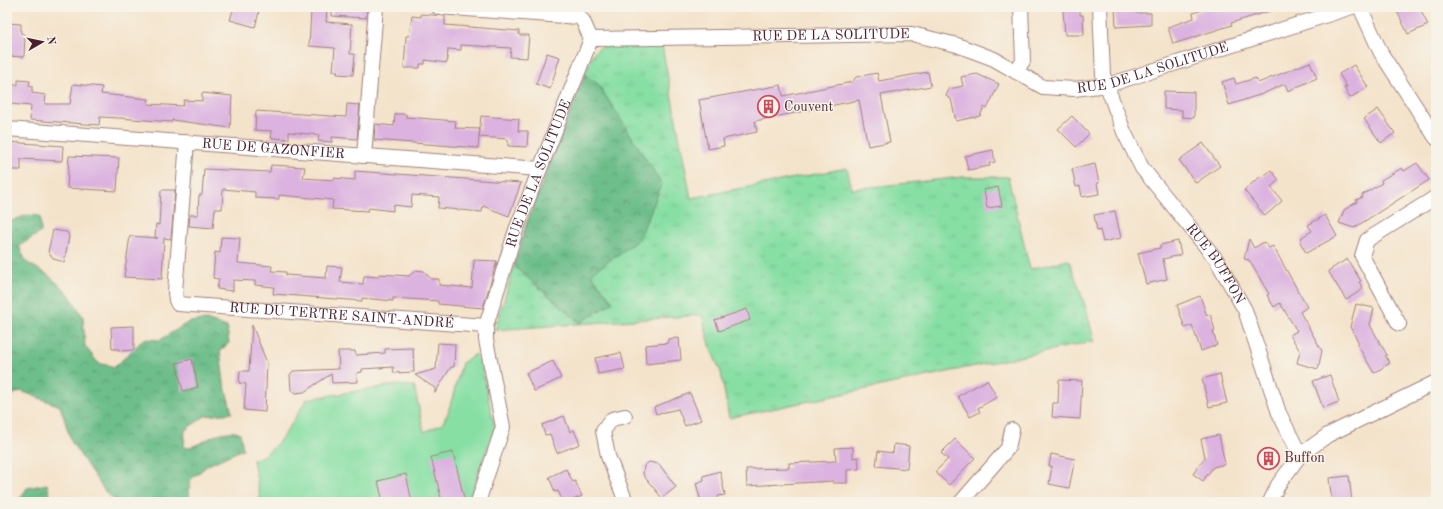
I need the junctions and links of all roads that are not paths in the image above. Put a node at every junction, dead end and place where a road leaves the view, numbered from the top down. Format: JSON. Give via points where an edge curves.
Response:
{"nodes":[{"id":1,"x":376,"y":7,"type":"edge"},
{"id":2,"x":438,"y":7,"type":"edge"},
{"id":3,"x":1021,"y":7,"type":"edge"},
{"id":4,"x":1100,"y":7,"type":"edge"},
{"id":5,"x":1352,"y":7,"type":"edge"},
{"id":6,"x":1360,"y":7,"type":"edge"},
{"id":7,"x":591,"y":39,"type":"junction"},
{"id":8,"x":1016,"y":72,"type":"junction"},
{"id":9,"x":1108,"y":85,"type":"junction"},
{"id":10,"x":7,"y":129,"type":"edge"},
{"id":11,"x":1436,"y":138,"type":"edge"},
{"id":12,"x":187,"y":142,"type":"junction"},
{"id":13,"x":364,"y":156,"type":"junction"},
{"id":14,"x":540,"y":169,"type":"junction"},
{"id":15,"x":1436,"y":197,"type":"edge"},
{"id":16,"x":1399,"y":324,"type":"dead end"},
{"id":17,"x":486,"y":326,"type":"junction"},
{"id":18,"x":1436,"y":382,"type":"edge"},
{"id":19,"x":625,"y":416,"type":"dead end"},
{"id":20,"x":1012,"y":430,"type":"dead end"},
{"id":21,"x":1300,"y":455,"type":"junction"},
{"id":22,"x":478,"y":502,"type":"edge"},
{"id":23,"x":626,"y":502,"type":"edge"},
{"id":24,"x":961,"y":502,"type":"edge"},
{"id":25,"x":1270,"y":502,"type":"edge"}],
"edges":[{"from":1,"to":13,"type":"street"},
{"from":2,"to":7,"type":"street","via":[[579,17]]},
{"from":3,"to":8,"type":"street","via":[[1023,61]]},
{"from":4,"to":9,"type":"street","name":"RUE BUFFON","via":[[1103,75]]},
{"from":5,"to":9,"type":"street","name":"RUE DE LA SOLITUDE"},
{"from":6,"to":11,"type":"street","via":[[1381,53]]},
{"from":7,"to":8,"type":"street","name":"RUE DE LA SOLITUDE","via":[[912,34],[957,45],[994,59]]},
{"from":7,"to":14,"type":"street","name":"RUE DE LA SOLITUDE"},
{"from":8,"to":9,"type":"street","name":"RUE DE LA SOLITUDE","via":[[1043,87],[1074,89]]},
{"from":9,"to":21,"type":"street","name":"RUE BUFFON","via":[[1124,132],[1142,168],[1216,259],[1245,310],[1279,413]]},
{"from":10,"to":12,"type":"street","name":"RUE DE GAZONFIER"},
{"from":12,"to":13,"type":"street","name":"RUE DE GAZONFIER"},
{"from":12,"to":17,"type":"street","name":"RUE DU TERTRE SAINT-ANDRÉ","via":[[175,292],[178,304]]},
{"from":13,"to":14,"type":"street","name":"RUE DE GAZONFIER"},
{"from":14,"to":17,"type":"street","name":"RUE DE LA SOLITUDE","via":[[516,230]]},
{"from":15,"to":16,"type":"street","via":[[1366,240],[1362,256]]},
{"from":17,"to":22,"type":"street","via":[[486,340],[503,427]]},
{"from":18,"to":21,"type":"street","via":[[1328,435]]},
{"from":19,"to":23,"type":"street","via":[[612,419],[603,431],[608,456]]},
{"from":20,"to":24,"type":"street","via":[[1008,448]]},
{"from":21,"to":25,"type":"street","via":[[1278,485]]}]}
